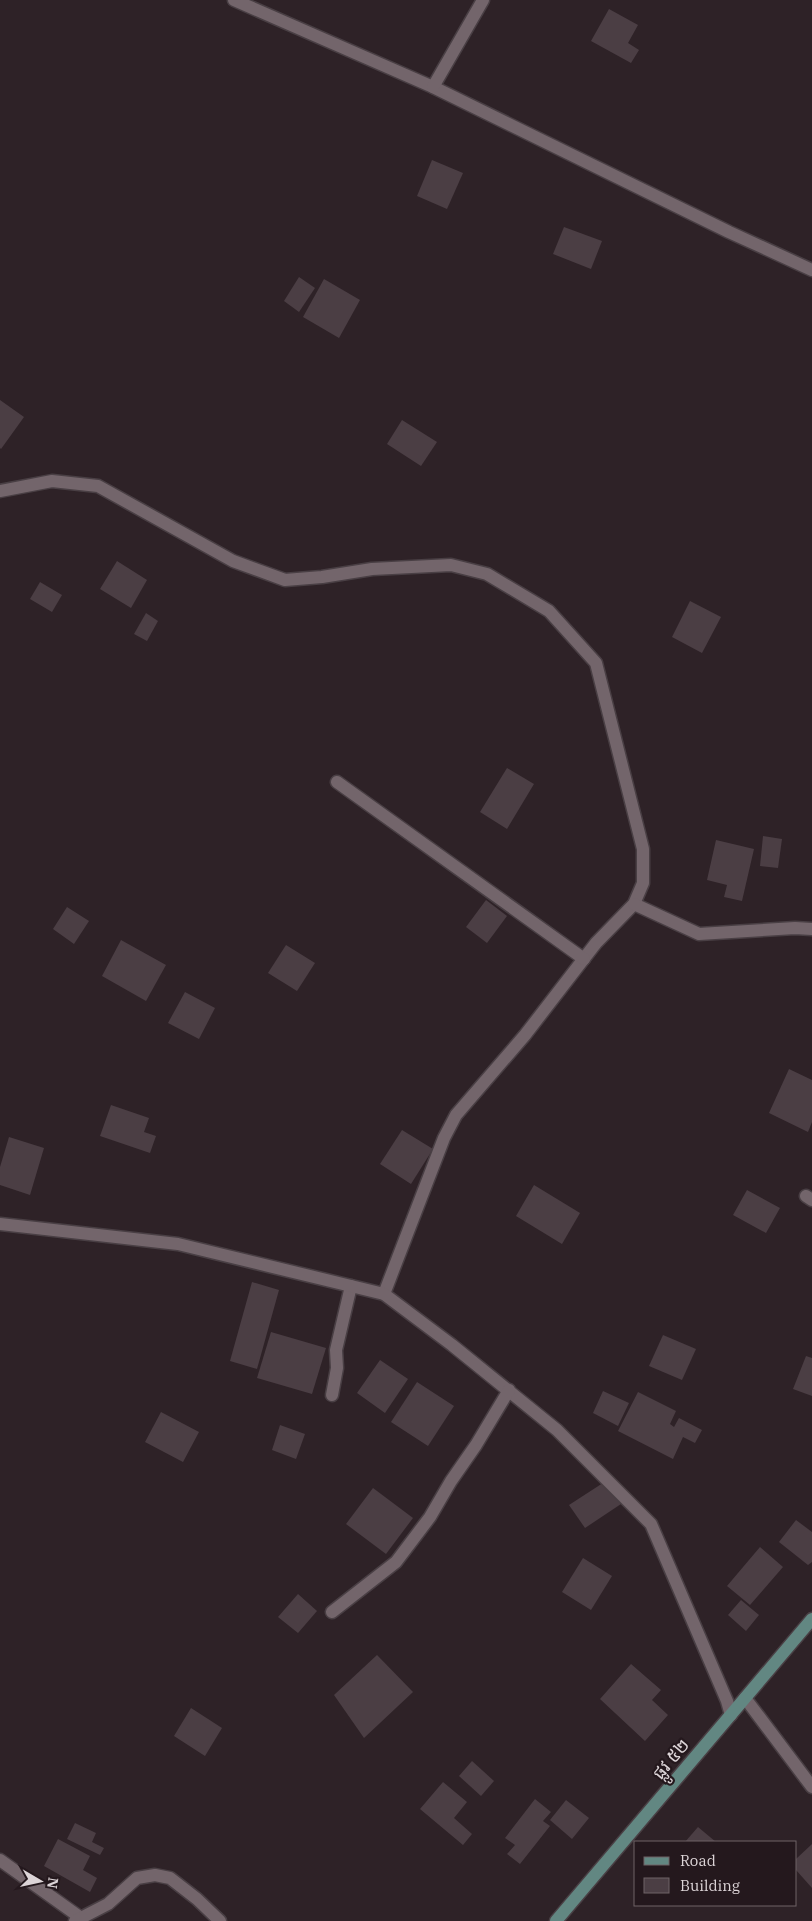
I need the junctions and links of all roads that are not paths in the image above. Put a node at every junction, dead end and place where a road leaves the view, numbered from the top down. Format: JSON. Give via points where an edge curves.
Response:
{"nodes":[{"id":1,"x":234,"y":0,"type":"edge"},
{"id":2,"x":483,"y":0,"type":"edge"},
{"id":3,"x":433,"y":87,"type":"junction"},
{"id":4,"x":812,"y":270,"type":"edge"},
{"id":5,"x":0,"y":490,"type":"edge"},
{"id":6,"x":337,"y":782,"type":"dead end"},
{"id":7,"x":634,"y":904,"type":"junction"},
{"id":8,"x":812,"y":929,"type":"edge"},
{"id":9,"x":584,"y":959,"type":"junction"},
{"id":10,"x":0,"y":1224,"type":"edge"},
{"id":11,"x":351,"y":1286,"type":"junction"},
{"id":12,"x":384,"y":1294,"type":"junction"},
{"id":13,"x":509,"y":1390,"type":"junction"},
{"id":14,"x":332,"y":1395,"type":"dead end"},
{"id":15,"x":332,"y":1612,"type":"dead end"},
{"id":16,"x":812,"y":1619,"type":"edge"},
{"id":17,"x":745,"y":1698,"type":"junction"},
{"id":18,"x":731,"y":1715,"type":"junction"},
{"id":19,"x":812,"y":1787,"type":"edge"},
{"id":20,"x":0,"y":1860,"type":"edge"},
{"id":21,"x":78,"y":1920,"type":"edge"},
{"id":22,"x":220,"y":1921,"type":"edge"},
{"id":23,"x":556,"y":1921,"type":"edge"}],
"edges":[{"from":1,"to":3,"type":"street"},
{"from":2,"to":3,"type":"street"},
{"from":3,"to":4,"type":"street"},
{"from":5,"to":7,"type":"street","via":[[52,480],[98,486],[233,561],[285,580],[372,569],[452,565],[487,574],[549,611],[596,663],[643,849],[643,883]]},
{"from":6,"to":9,"type":"street"},
{"from":7,"to":8,"type":"street","via":[[699,934]]},
{"from":7,"to":9,"type":"street"},
{"from":9,"to":12,"type":"street","via":[[525,1035],[456,1115],[444,1138]]},
{"from":10,"to":11,"type":"street","via":[[178,1244]]},
{"from":11,"to":12,"type":"street"},
{"from":11,"to":14,"type":"street","via":[[336,1350],[337,1368]]},
{"from":12,"to":13,"type":"street"},
{"from":13,"to":15,"type":"street","via":[[430,1517],[396,1562]]},
{"from":13,"to":18,"type":"street","via":[[557,1430],[651,1524]]},
{"from":16,"to":17,"type":"street","name":"ផ្លូវ ៥២"},
{"from":17,"to":18,"type":"street","name":"ផ្លូវ ៥២"},
{"from":17,"to":19,"type":"street"},
{"from":18,"to":23,"type":"street","name":"ផ្លូវ ៥២"},
{"from":20,"to":21,"type":"street"},
{"from":21,"to":22,"type":"street","via":[[108,1904],[137,1878],[155,1875],[170,1878]]}]}
